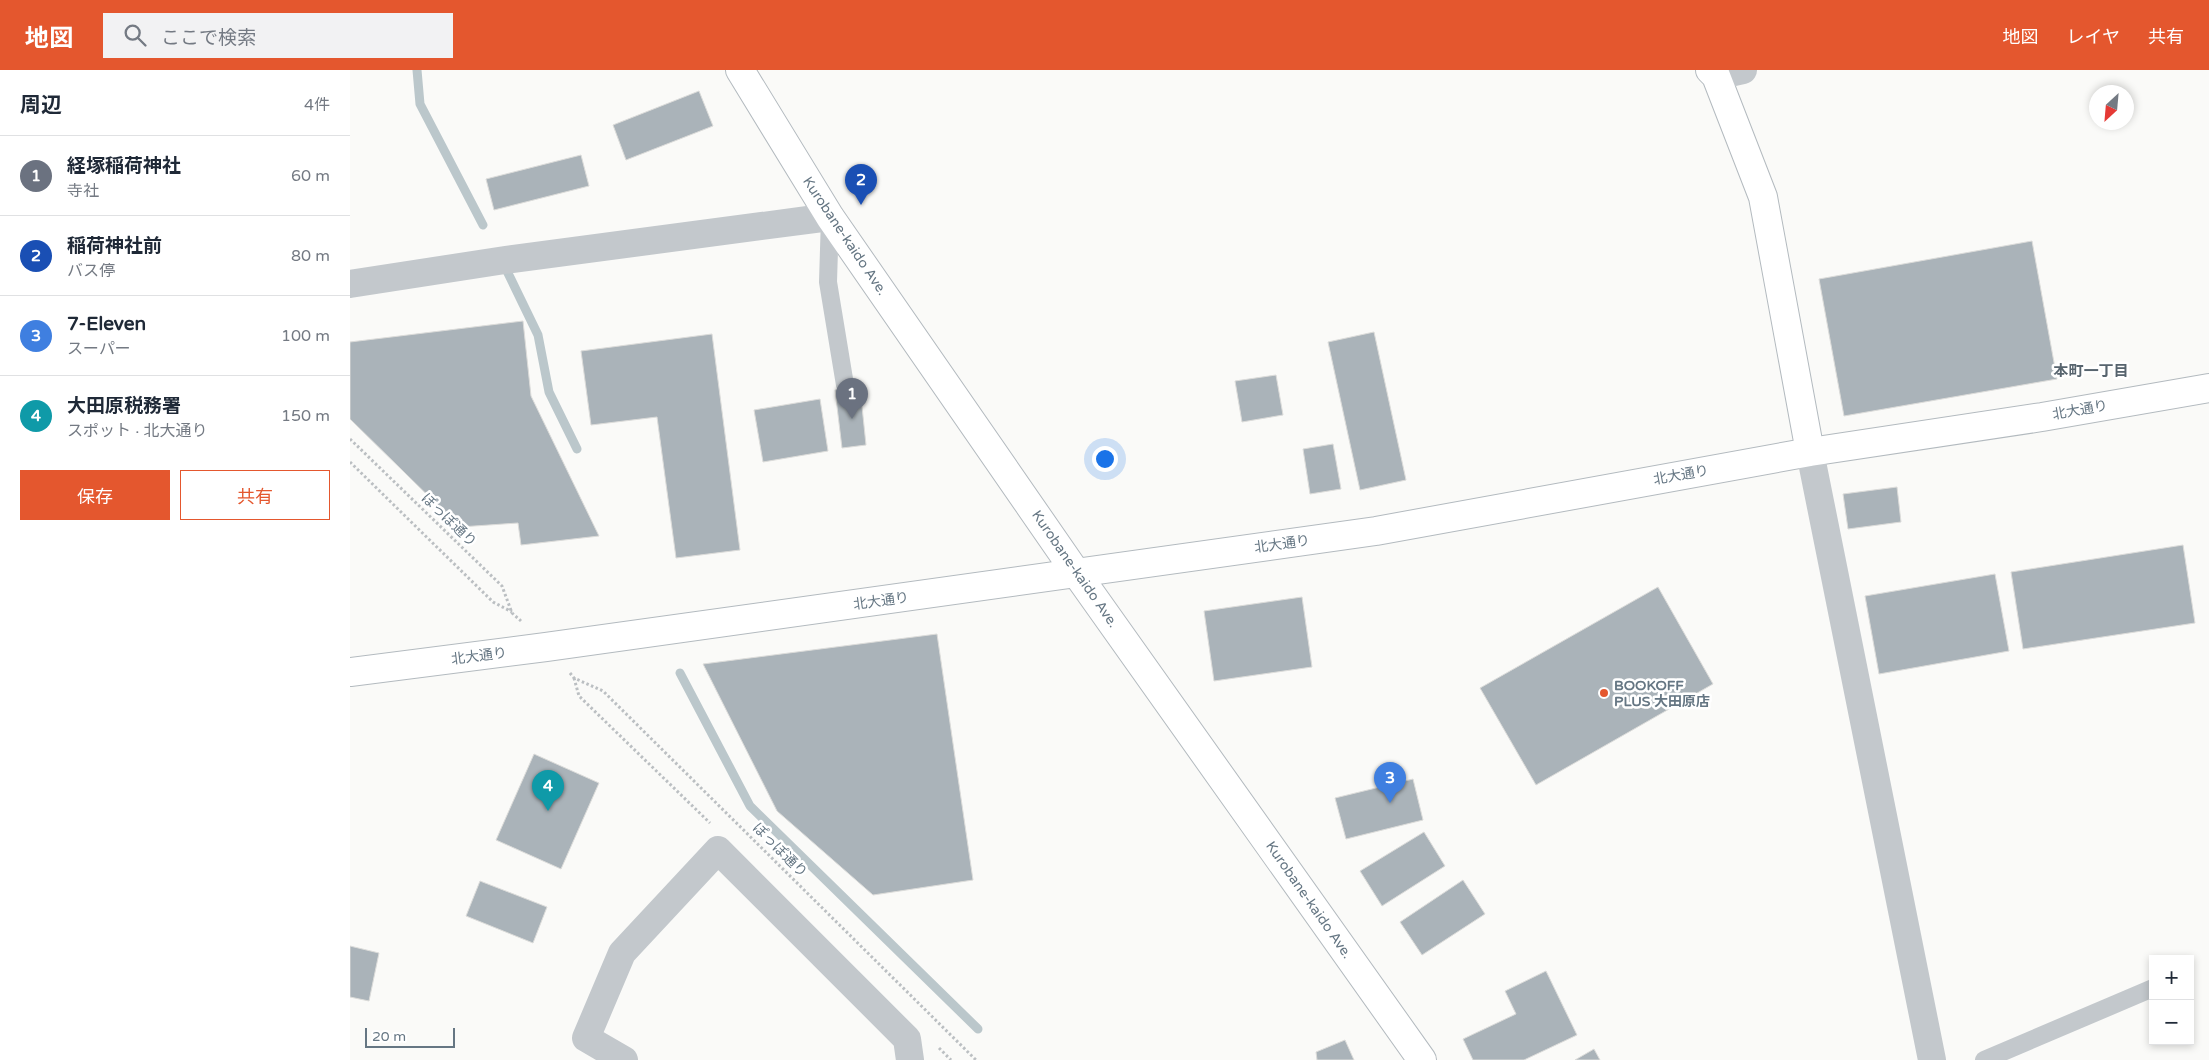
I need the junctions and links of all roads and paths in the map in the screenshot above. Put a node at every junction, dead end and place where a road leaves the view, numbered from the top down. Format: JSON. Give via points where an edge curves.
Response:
{"nodes":[{"id":1,"x":740,"y":70,"type":"edge"},
{"id":2,"x":1743,"y":70,"type":"edge"},
{"id":3,"x":1713,"y":73,"type":"edge"},
{"id":4,"x":830,"y":217,"type":"junction"},
{"id":5,"x":350,"y":284,"type":"edge"},
{"id":6,"x":845,"y":385,"type":"dead end"},
{"id":7,"x":2209,"y":388,"type":"edge"},
{"id":8,"x":350,"y":439,"type":"edge"},
{"id":9,"x":1810,"y":452,"type":"junction"},
{"id":10,"x":350,"y":462,"type":"edge"},
{"id":11,"x":1077,"y":574,"type":"junction"},
{"id":12,"x":512,"y":612,"type":"junction"},
{"id":13,"x":523,"y":623,"type":"dead end"},
{"id":14,"x":568,"y":671,"type":"dead end"},
{"id":15,"x":350,"y":672,"type":"edge"},
{"id":16,"x":2149,"y":990,"type":"edge"},
{"id":17,"x":624,"y":1060,"type":"edge"},
{"id":18,"x":910,"y":1060,"type":"edge"},
{"id":19,"x":976,"y":1060,"type":"edge"},
{"id":20,"x":1422,"y":1060,"type":"edge"},
{"id":21,"x":1932,"y":1060,"type":"edge"},
{"id":22,"x":1984,"y":1060,"type":"edge"}],
"edges":[{"from":1,"to":4,"type":"street","name":"Kurobane-kaido Ave."},
{"from":2,"to":3,"type":"street"},
{"from":3,"to":9,"type":"street","via":[[1763,197]]},
{"from":4,"to":5,"type":"street"},
{"from":4,"to":6,"type":"lane","via":[[828,282]]},
{"from":4,"to":11,"type":"street","name":"Kurobane-kaido Ave."},
{"from":7,"to":9,"type":"street","name":"北大通り"},
{"from":8,"to":12,"type":"path","name":"ぽっぽ通り","via":[[502,586]]},
{"from":9,"to":11,"type":"street","name":"北大通り","via":[[1376,531]]},
{"from":9,"to":21,"type":"street"},
{"from":10,"to":12,"type":"path","via":[[493,602]]},
{"from":11,"to":15,"type":"street","name":"北大通り"},
{"from":11,"to":20,"type":"street","name":"Kurobane-kaido Ave."},
{"from":12,"to":13,"type":"path","name":"ぽっぽ通り"},
{"from":14,"to":19,"type":"path","name":"ぽっぽ通り","via":[[574,678],[603,691]]},
{"from":16,"to":22,"type":"lane"},
{"from":17,"to":18,"type":"street","via":[[586,1038],[622,953],[718,850],[907,1039]]}]}
